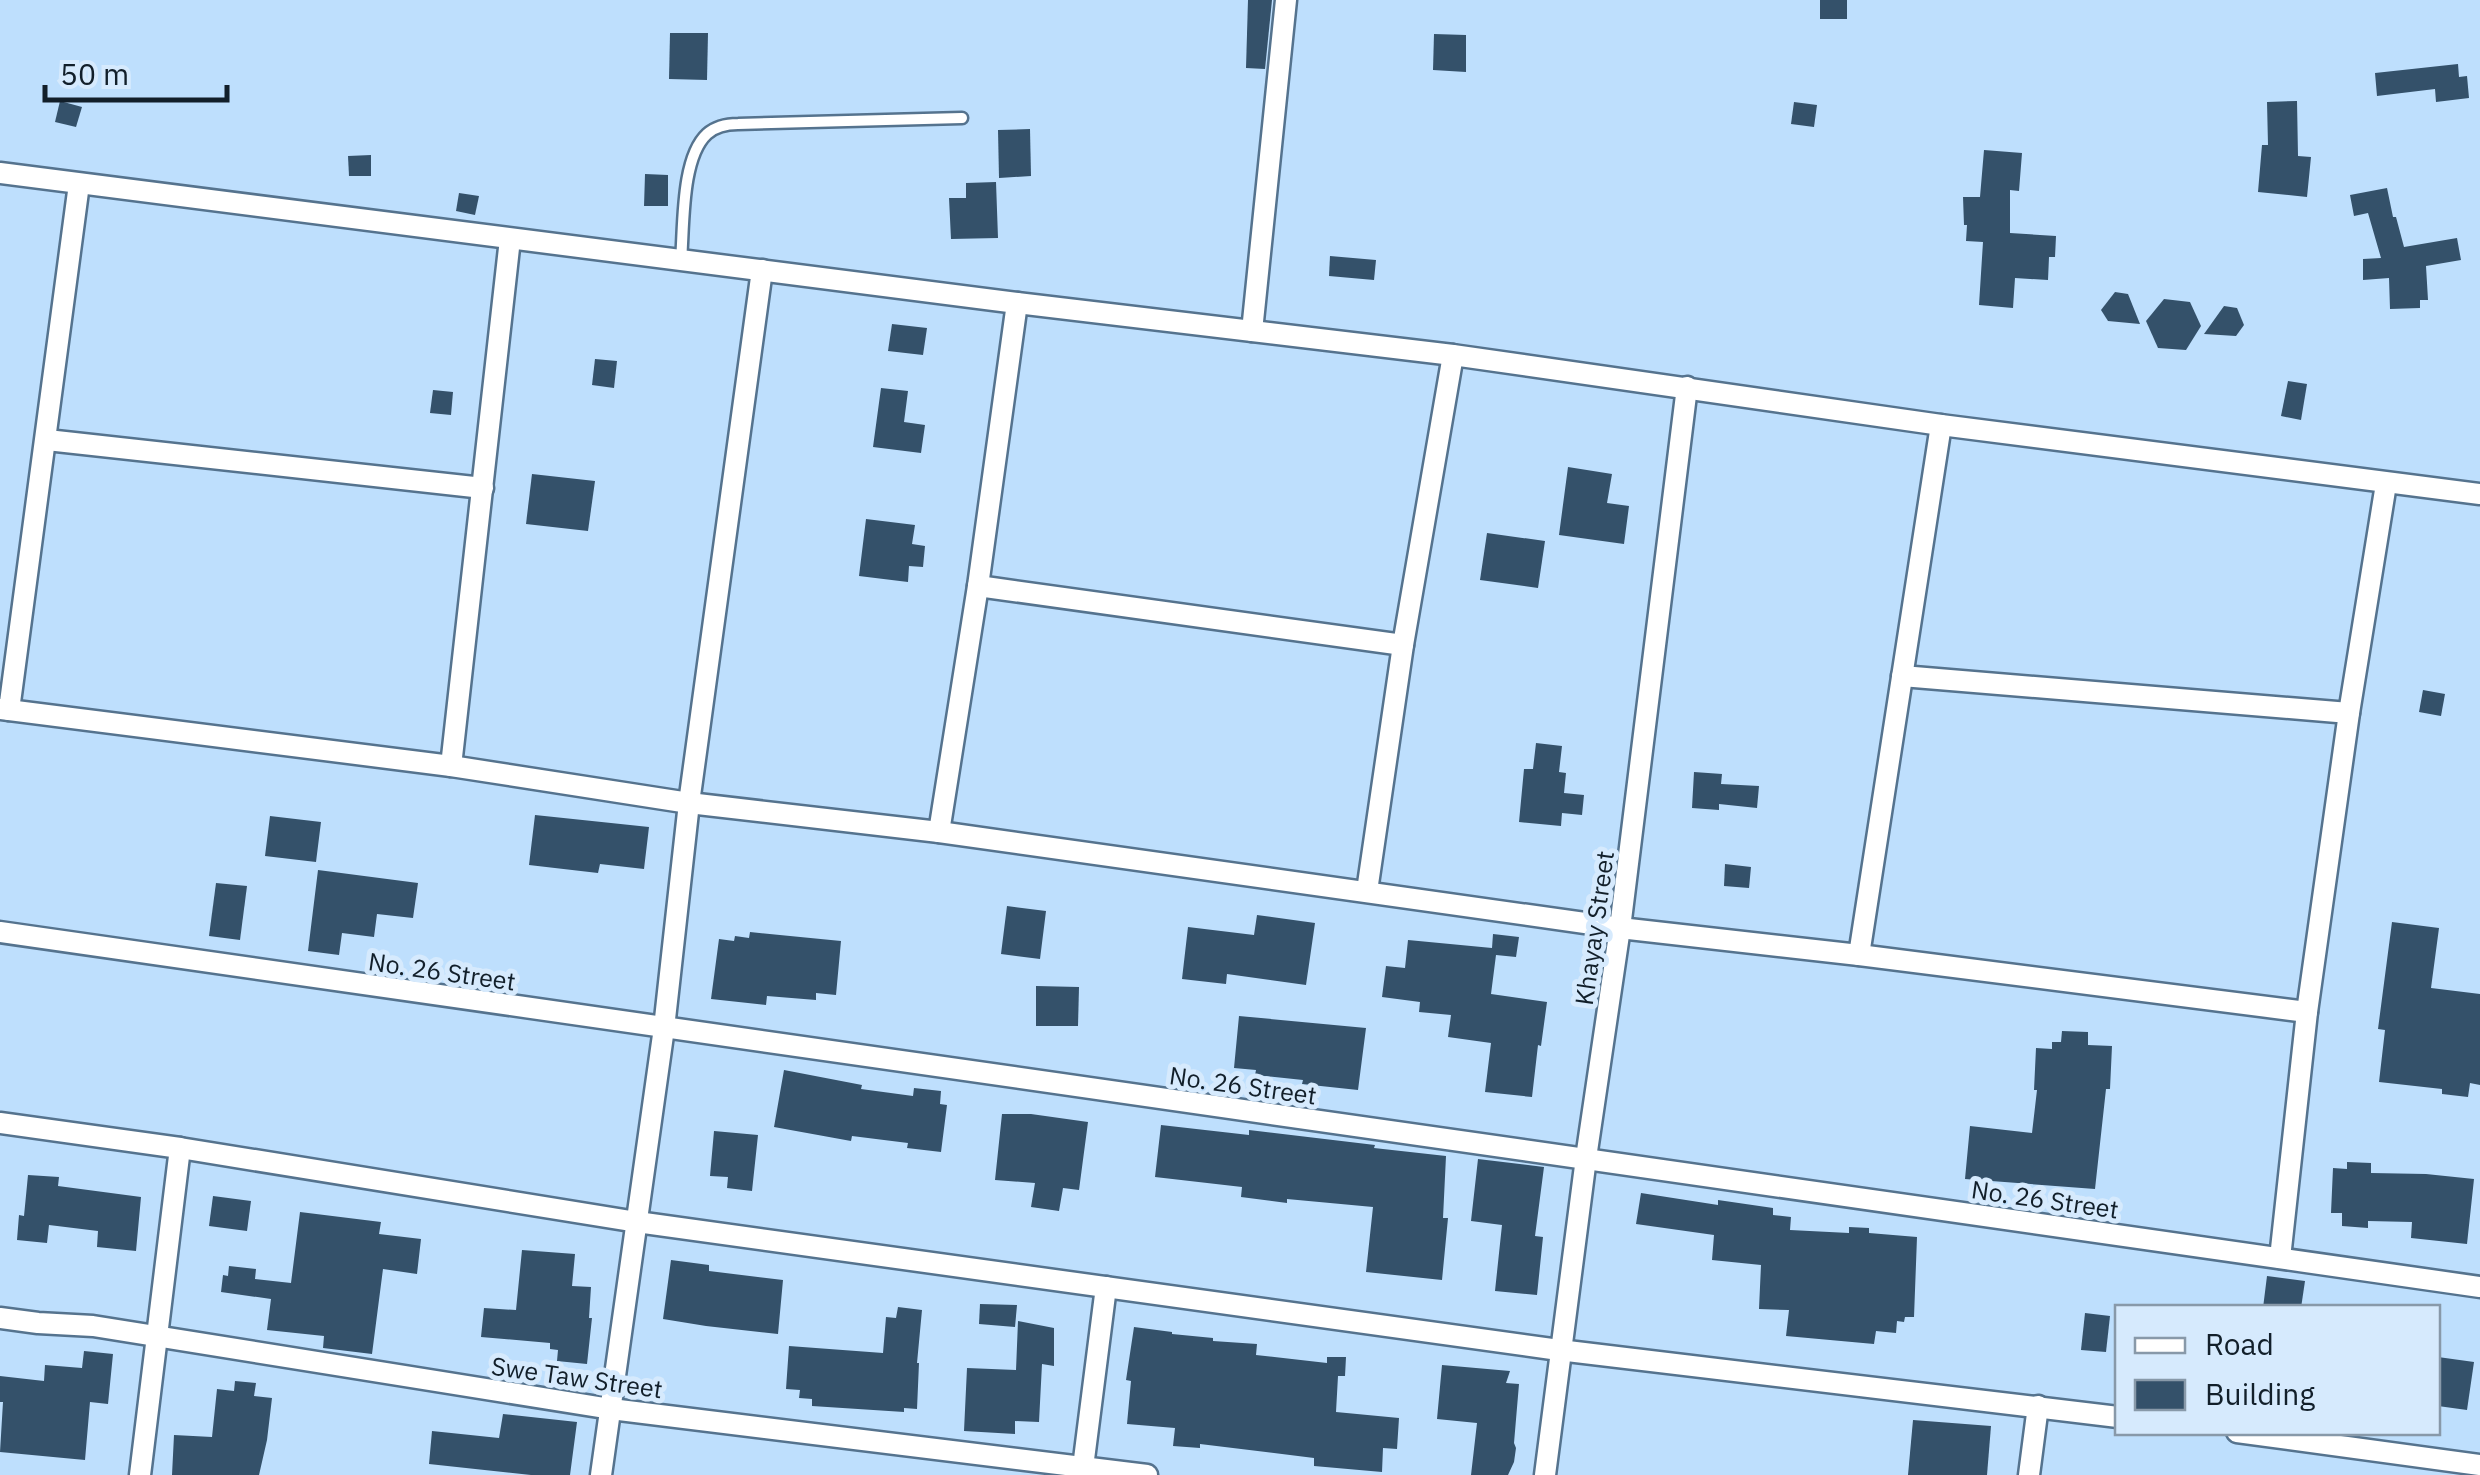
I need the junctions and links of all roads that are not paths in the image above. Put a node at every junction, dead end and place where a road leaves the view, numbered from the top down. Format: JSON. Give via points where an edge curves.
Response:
{"nodes":[{"id":1,"x":1286,"y":0,"type":"edge"},
{"id":2,"x":962,"y":118,"type":"dead end"},
{"id":3,"x":0,"y":174,"type":"edge"},
{"id":4,"x":79,"y":184,"type":"junction"},
{"id":5,"x":510,"y":239,"type":"junction"},
{"id":6,"x":680,"y":261,"type":"junction"},
{"id":7,"x":762,"y":270,"type":"junction"},
{"id":8,"x":1017,"y":303,"type":"junction"},
{"id":9,"x":1252,"y":331,"type":"junction"},
{"id":10,"x":1453,"y":355,"type":"junction"},
{"id":11,"x":1687,"y":387,"type":"junction"},
{"id":12,"x":1941,"y":425,"type":"junction"},
{"id":13,"x":47,"y":440,"type":"junction"},
{"id":14,"x":2386,"y":484,"type":"junction"},
{"id":15,"x":483,"y":488,"type":"junction"},
{"id":16,"x":2480,"y":494,"type":"edge"},
{"id":17,"x":978,"y":586,"type":"junction"},
{"id":18,"x":1403,"y":645,"type":"junction"},
{"id":19,"x":1902,"y":676,"type":"junction"},
{"id":20,"x":5,"y":710,"type":"edge"},
{"id":21,"x":2349,"y":713,"type":"junction"},
{"id":22,"x":451,"y":766,"type":"junction"},
{"id":23,"x":689,"y":803,"type":"junction"},
{"id":24,"x":939,"y":832,"type":"junction"},
{"id":25,"x":1367,"y":891,"type":"junction"},
{"id":26,"x":1620,"y":928,"type":"junction"},
{"id":27,"x":0,"y":932,"type":"edge"},
{"id":28,"x":1859,"y":954,"type":"junction"},
{"id":29,"x":2308,"y":1012,"type":"junction"},
{"id":30,"x":664,"y":1028,"type":"junction"},
{"id":31,"x":0,"y":1123,"type":"edge"},
{"id":32,"x":180,"y":1148,"type":"junction"},
{"id":33,"x":1586,"y":1158,"type":"junction"},
{"id":34,"x":637,"y":1222,"type":"junction"},
{"id":35,"x":2280,"y":1258,"type":"junction"},
{"id":36,"x":1106,"y":1287,"type":"junction"},
{"id":37,"x":2480,"y":1288,"type":"edge"},
{"id":38,"x":0,"y":1318,"type":"edge"},
{"id":39,"x":158,"y":1336,"type":"junction"},
{"id":40,"x":1560,"y":1350,"type":"junction"},
{"id":41,"x":2038,"y":1406,"type":"junction"},
{"id":42,"x":611,"y":1410,"type":"junction"},
{"id":43,"x":2115,"y":1417,"type":"edge"},
{"id":44,"x":2261,"y":1435,"type":"edge"},
{"id":45,"x":2480,"y":1464,"type":"edge"},
{"id":46,"x":1082,"y":1470,"type":"edge"},
{"id":47,"x":140,"y":1475,"type":"edge"},
{"id":48,"x":602,"y":1475,"type":"edge"},
{"id":49,"x":1148,"y":1475,"type":"edge"},
{"id":50,"x":1544,"y":1475,"type":"edge"},
{"id":51,"x":2029,"y":1475,"type":"edge"}],
"edges":[{"from":1,"to":9,"type":"street"},
{"from":2,"to":6,"type":"lane","via":[[724,124],[708,132],[690,166]]},
{"from":3,"to":4,"type":"street"},
{"from":4,"to":5,"type":"street"},
{"from":4,"to":13,"type":"street"},
{"from":5,"to":6,"type":"street"},
{"from":5,"to":15,"type":"street"},
{"from":6,"to":7,"type":"street"},
{"from":7,"to":8,"type":"street"},
{"from":7,"to":23,"type":"street"},
{"from":8,"to":9,"type":"street"},
{"from":8,"to":17,"type":"street"},
{"from":9,"to":10,"type":"street"},
{"from":10,"to":11,"type":"street"},
{"from":10,"to":18,"type":"street"},
{"from":11,"to":12,"type":"street"},
{"from":11,"to":26,"type":"street","name":"Khayay Street"},
{"from":12,"to":14,"type":"street"},
{"from":12,"to":19,"type":"street"},
{"from":13,"to":15,"type":"street"},
{"from":13,"to":20,"type":"street"},
{"from":14,"to":16,"type":"street"},
{"from":14,"to":21,"type":"street"},
{"from":15,"to":22,"type":"street"},
{"from":17,"to":18,"type":"street"},
{"from":17,"to":24,"type":"street"},
{"from":18,"to":25,"type":"street"},
{"from":19,"to":21,"type":"street"},
{"from":19,"to":28,"type":"street"},
{"from":20,"to":22,"type":"street"},
{"from":21,"to":29,"type":"street"},
{"from":22,"to":23,"type":"street"},
{"from":23,"to":24,"type":"street"},
{"from":23,"to":30,"type":"street"},
{"from":24,"to":25,"type":"street"},
{"from":25,"to":26,"type":"street"},
{"from":26,"to":28,"type":"street"},
{"from":26,"to":33,"type":"street","name":"Khayay Street"},
{"from":27,"to":30,"type":"street","name":"No. 26 Street"},
{"from":28,"to":29,"type":"street"},
{"from":29,"to":35,"type":"street"},
{"from":30,"to":33,"type":"street","name":"No. 26 Street"},
{"from":30,"to":34,"type":"street"},
{"from":31,"to":32,"type":"street"},
{"from":32,"to":34,"type":"street"},
{"from":32,"to":39,"type":"street"},
{"from":33,"to":35,"type":"street","name":"No. 26 Street"},
{"from":33,"to":40,"type":"street","name":"Khayay Street"},
{"from":34,"to":36,"type":"street"},
{"from":34,"to":42,"type":"street"},
{"from":35,"to":37,"type":"street","name":"No. 26 Street"},
{"from":36,"to":40,"type":"street"},
{"from":36,"to":46,"type":"street"},
{"from":38,"to":39,"type":"street","name":"Swe Taw Street"},
{"from":39,"to":42,"type":"street","name":"Swe Taw Street"},
{"from":39,"to":47,"type":"street"},
{"from":40,"to":41,"type":"street"},
{"from":40,"to":50,"type":"street","name":"Khayay Street"},
{"from":41,"to":43,"type":"street"},
{"from":41,"to":51,"type":"street"},
{"from":42,"to":46,"type":"street","name":"Swe Taw Street"},
{"from":42,"to":48,"type":"street"},
{"from":44,"to":45,"type":"street"},
{"from":46,"to":49,"type":"street","name":"Swe Taw Street"}]}
